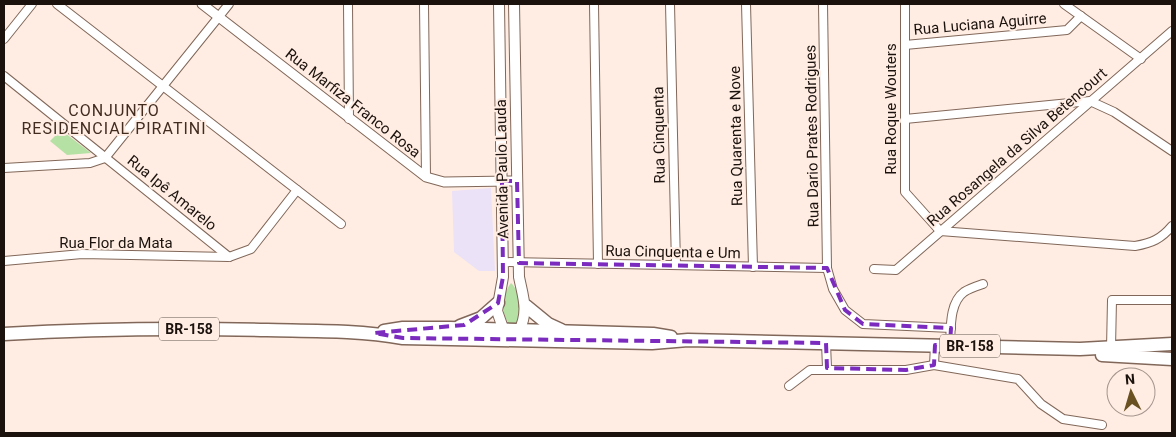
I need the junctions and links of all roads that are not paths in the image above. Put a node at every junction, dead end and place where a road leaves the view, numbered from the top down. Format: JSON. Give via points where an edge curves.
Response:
{"nodes":[{"id":1,"x":32,"y":4,"type":"edge"},
{"id":2,"x":56,"y":4,"type":"edge"},
{"id":3,"x":202,"y":4,"type":"edge"},
{"id":4,"x":229,"y":4,"type":"edge"},
{"id":5,"x":348,"y":4,"type":"edge"},
{"id":6,"x":424,"y":4,"type":"edge"},
{"id":7,"x":500,"y":4,"type":"edge"},
{"id":8,"x":514,"y":4,"type":"edge"},
{"id":9,"x":594,"y":4,"type":"edge"},
{"id":10,"x":670,"y":4,"type":"edge"},
{"id":11,"x":746,"y":4,"type":"edge"},
{"id":12,"x":824,"y":4,"type":"edge"},
{"id":13,"x":905,"y":4,"type":"edge"},
{"id":14,"x":1064,"y":4,"type":"edge"},
{"id":15,"x":218,"y":16,"type":"junction"},
{"id":16,"x":1081,"y":16,"type":"junction"},
{"id":17,"x":1172,"y":31,"type":"edge"},
{"id":18,"x":4,"y":39,"type":"edge"},
{"id":19,"x":905,"y":45,"type":"junction"},
{"id":20,"x":1141,"y":59,"type":"junction"},
{"id":21,"x":4,"y":76,"type":"edge"},
{"id":22,"x":162,"y":86,"type":"junction"},
{"id":23,"x":1090,"y":102,"type":"junction"},
{"id":24,"x":349,"y":119,"type":"junction"},
{"id":25,"x":905,"y":119,"type":"junction"},
{"id":26,"x":1172,"y":151,"type":"edge"},
{"id":27,"x":105,"y":158,"type":"junction"},
{"id":28,"x":4,"y":168,"type":"edge"},
{"id":29,"x":426,"y":177,"type":"junction"},
{"id":30,"x":502,"y":181,"type":"junction"},
{"id":31,"x":517,"y":181,"type":"junction"},
{"id":32,"x":297,"y":190,"type":"junction"},
{"id":33,"x":341,"y":224,"type":"dead end"},
{"id":34,"x":1172,"y":226,"type":"edge"},
{"id":35,"x":940,"y":231,"type":"junction"},
{"id":36,"x":229,"y":257,"type":"junction"},
{"id":37,"x":4,"y":261,"type":"edge"},
{"id":38,"x":503,"y":262,"type":"junction"},
{"id":39,"x":519,"y":263,"type":"junction"},
{"id":40,"x":598,"y":264,"type":"junction"},
{"id":41,"x":676,"y":265,"type":"junction"},
{"id":42,"x":753,"y":267,"type":"junction"},
{"id":43,"x":827,"y":268,"type":"junction"},
{"id":44,"x":874,"y":269,"type":"dead end"},
{"id":45,"x":983,"y":284,"type":"dead end"},
{"id":46,"x":1172,"y":300,"type":"edge"},
{"id":47,"x":498,"y":303,"type":"junction"},
{"id":48,"x":526,"y":306,"type":"junction"},
{"id":49,"x":450,"y":328,"type":"junction"},
{"id":50,"x":951,"y":328,"type":"junction"},
{"id":51,"x":565,"y":332,"type":"junction"},
{"id":52,"x":374,"y":333,"type":"junction"},
{"id":53,"x":4,"y":334,"type":"edge"},
{"id":54,"x":512,"y":334,"type":"junction"},
{"id":55,"x":688,"y":340,"type":"junction"},
{"id":56,"x":826,"y":343,"type":"junction"},
{"id":57,"x":1172,"y":344,"type":"edge"},
{"id":58,"x":935,"y":345,"type":"junction"},
{"id":59,"x":950,"y":345,"type":"junction"},
{"id":60,"x":1111,"y":348,"type":"junction"},
{"id":61,"x":1080,"y":349,"type":"junction"},
{"id":62,"x":1172,"y":358,"type":"edge"},
{"id":63,"x":934,"y":365,"type":"junction"},
{"id":64,"x":827,"y":368,"type":"junction"},
{"id":65,"x":789,"y":386,"type":"dead end"},
{"id":66,"x":1102,"y":425,"type":"dead end"}],
"edges":[{"from":1,"to":18,"type":"street"},
{"from":2,"to":22,"type":"street"},
{"from":3,"to":15,"type":"street","name":"Rua Marfiza Franco Rosa"},
{"from":4,"to":15,"type":"street"},
{"from":5,"to":24,"type":"street"},
{"from":6,"to":29,"type":"street"},
{"from":7,"to":30,"type":"main road","name":"Avenida Paulo Lauda"},
{"from":8,"to":31,"type":"main road","name":"Avenida Paulo Lauda"},
{"from":9,"to":40,"type":"street"},
{"from":10,"to":41,"type":"street","name":"Rua Cinquenta"},
{"from":11,"to":42,"type":"street","name":"Rua Quarenta e Nove"},
{"from":12,"to":43,"type":"street","name":"Rua Dario Prates Rodrigues"},
{"from":13,"to":19,"type":"street","name":"Rua Roque Wouters"},
{"from":14,"to":16,"type":"street"},
{"from":15,"to":22,"type":"street"},
{"from":15,"to":24,"type":"street","name":"Rua Marfiza Franco Rosa"},
{"from":16,"to":19,"type":"street","name":"Rua Luciana Aguirre","via":[[1067,30]]},
{"from":16,"to":20,"type":"street"},
{"from":17,"to":20,"type":"street","name":"Rua Rosangela da Silva Betencourt"},
{"from":19,"to":25,"type":"street","name":"Rua Roque Wouters"},
{"from":20,"to":23,"type":"street","name":"Rua Rosangela da Silva Betencourt"},
{"from":21,"to":27,"type":"street","name":"Rua Ipê Amarelo"},
{"from":22,"to":27,"type":"street"},
{"from":22,"to":32,"type":"street"},
{"from":23,"to":25,"type":"street"},
{"from":23,"to":26,"type":"street","via":[[1114,112]]},
{"from":23,"to":35,"type":"street","name":"Rua Rosangela da Silva Betencourt"},
{"from":24,"to":29,"type":"street","name":"Rua Marfiza Franco Rosa"},
{"from":25,"to":35,"type":"street","name":"Rua Roque Wouters","via":[[905,192]]},
{"from":27,"to":28,"type":"street","via":[[90,163]]},
{"from":27,"to":36,"type":"street","name":"Rua Ipê Amarelo"},
{"from":29,"to":30,"type":"street","name":"Rua Marfiza Franco Rosa","via":[[444,182]]},
{"from":30,"to":31,"type":"street","name":"Rua Marfiza Franco Rosa"},
{"from":30,"to":38,"type":"main road","name":"Avenida Paulo Lauda"},
{"from":31,"to":39,"type":"main road","name":"Avenida Paulo Lauda"},
{"from":32,"to":33,"type":"street"},
{"from":32,"to":36,"type":"street","via":[[251,249]]},
{"from":34,"to":35,"type":"street","via":[[1156,241],[1134,246]]},
{"from":35,"to":44,"type":"street","name":"Rua Rosangela da Silva Betencourt","via":[[896,270]]},
{"from":36,"to":37,"type":"street","name":"Rua Flor da Mata","via":[[82,254]]},
{"from":38,"to":39,"type":"street","name":"Rua Cinquenta e Um"},
{"from":38,"to":47,"type":"main road","name":"Avenida Paulo Lauda"},
{"from":39,"to":40,"type":"street","name":"Rua Cinquenta e Um"},
{"from":39,"to":48,"type":"main road","name":"Avenida Paulo Lauda"},
{"from":40,"to":41,"type":"street","name":"Rua Cinquenta e Um"},
{"from":41,"to":42,"type":"street","name":"Rua Cinquenta e Um"},
{"from":42,"to":43,"type":"street","name":"Rua Cinquenta e Um"},
{"from":43,"to":50,"type":"street","name":"Rua Dario Prates Rodrigues","via":[[833,289],[845,310],[863,324]]},
{"from":45,"to":50,"type":"street","via":[[964,292],[958,299]]},
{"from":46,"to":60,"type":"street","via":[[1112,300]]},
{"from":47,"to":49,"type":"highway","via":[[481,318]]},
{"from":47,"to":54,"type":"main road","name":"Avenida Paulo Lauda","via":[[499,319]]},
{"from":48,"to":51,"type":"highway","via":[[548,324]]},
{"from":48,"to":54,"type":"main road","name":"Avenida Paulo Lauda","via":[[524,320]]},
{"from":49,"to":52,"type":"highway","number":"BR-158","via":[[403,328]]},
{"from":49,"to":54,"type":"highway","number":"BR-158"},
{"from":50,"to":59,"type":"street"},
{"from":51,"to":54,"type":"highway","number":"BR-158"},
{"from":51,"to":55,"type":"highway","number":"BR-158","via":[[653,334]]},
{"from":52,"to":53,"type":"highway","number":"BR-158","via":[[155,329]]},
{"from":52,"to":54,"type":"highway","number":"BR-158","via":[[404,338]]},
{"from":54,"to":55,"type":"highway","number":"BR-158","via":[[652,343]]},
{"from":55,"to":56,"type":"highway","number":"BR-158"},
{"from":56,"to":58,"type":"highway","number":"BR-158"},
{"from":56,"to":64,"type":"street"},
{"from":57,"to":60,"type":"highway","number":"BR-158"},
{"from":58,"to":59,"type":"highway","number":"BR-158"},
{"from":58,"to":63,"type":"street"},
{"from":59,"to":61,"type":"highway","number":"BR-158"},
{"from":60,"to":61,"type":"highway","number":"BR-158"},
{"from":61,"to":62,"type":"highway","number":"BR-158","via":[[1102,355]]},
{"from":63,"to":64,"type":"street","via":[[906,370]]},
{"from":63,"to":66,"type":"street","via":[[1018,379],[1041,404],[1063,419]]},
{"from":64,"to":65,"type":"street","via":[[810,370]]}]}
